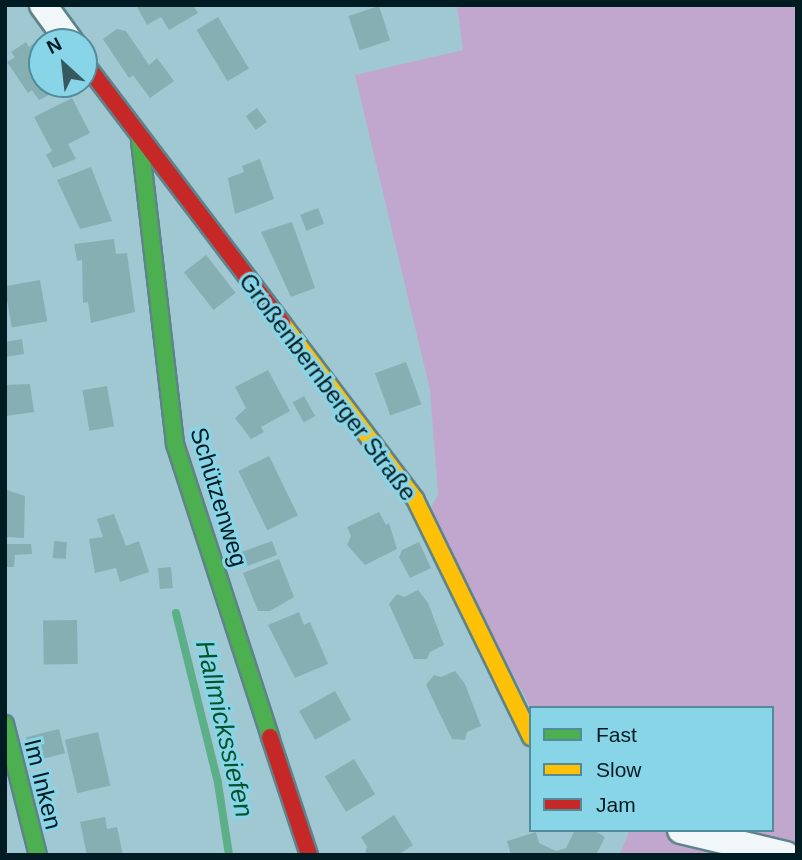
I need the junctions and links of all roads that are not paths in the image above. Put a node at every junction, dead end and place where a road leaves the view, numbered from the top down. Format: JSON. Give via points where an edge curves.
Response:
{"nodes":[{"id":1,"x":43,"y":5,"type":"edge"},
{"id":2,"x":60,"y":28,"type":"edge"},
{"id":3,"x":98,"y":81,"type":"edge"},
{"id":4,"x":140,"y":139,"type":"junction"},
{"id":5,"x":5,"y":724,"type":"edge"},
{"id":6,"x":529,"y":733,"type":"edge"},
{"id":7,"x":689,"y":832,"type":"edge"},
{"id":8,"x":37,"y":855,"type":"edge"},
{"id":9,"x":309,"y":855,"type":"edge"},
{"id":10,"x":786,"y":855,"type":"edge"}],
"edges":[{"from":1,"to":2,"type":"street"},
{"from":3,"to":4,"type":"street","name":"Großenbernberger Straße"},
{"from":4,"to":6,"type":"street","name":"Großenbernberger Straße","via":[[415,499]]},
{"from":4,"to":9,"type":"street","name":"Schützenweg","via":[[175,444]]},
{"from":5,"to":8,"type":"street","name":"Im Inken"},
{"from":7,"to":10,"type":"street"}]}
